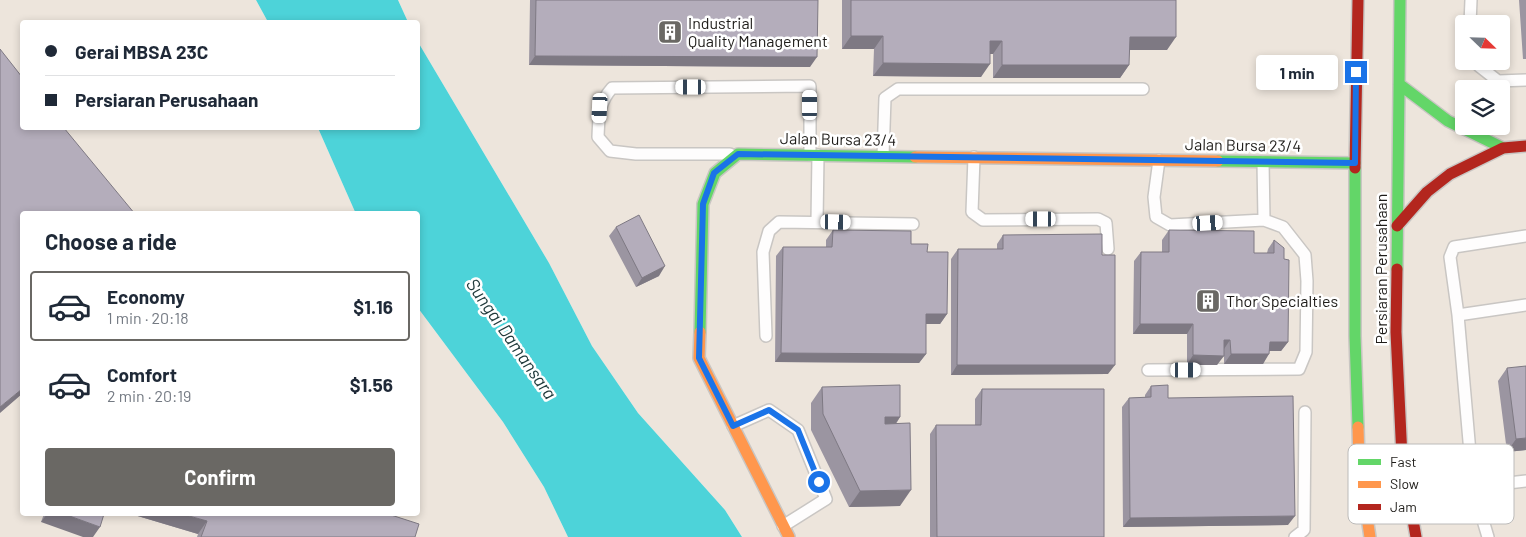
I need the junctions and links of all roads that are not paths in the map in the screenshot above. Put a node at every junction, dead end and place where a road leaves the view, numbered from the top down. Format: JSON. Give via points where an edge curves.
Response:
{"nodes":[{"id":1,"x":1358,"y":0,"type":"edge"},
{"id":2,"x":1400,"y":0,"type":"edge"},
{"id":3,"x":1471,"y":0,"type":"edge"},
{"id":4,"x":1470,"y":15,"type":"edge"},
{"id":5,"x":1485,"y":70,"type":"edge"},
{"id":6,"x":1526,"y":80,"type":"edge"},
{"id":7,"x":1399,"y":84,"type":"junction"},
{"id":8,"x":1143,"y":89,"type":"dead end"},
{"id":9,"x":1526,"y":146,"type":"edge"},
{"id":10,"x":1503,"y":148,"type":"junction"},
{"id":11,"x":738,"y":154,"type":"junction"},
{"id":12,"x":814,"y":155,"type":"junction"},
{"id":13,"x":882,"y":156,"type":"junction"},
{"id":14,"x":974,"y":157,"type":"junction"},
{"id":15,"x":1160,"y":160,"type":"junction"},
{"id":16,"x":1263,"y":162,"type":"junction"},
{"id":17,"x":1355,"y":163,"type":"junction"},
{"id":18,"x":1264,"y":220,"type":"junction"},
{"id":19,"x":817,"y":222,"type":"junction"},
{"id":20,"x":913,"y":224,"type":"dead end"},
{"id":21,"x":1397,"y":226,"type":"junction"},
{"id":22,"x":1526,"y":236,"type":"edge"},
{"id":23,"x":1108,"y":249,"type":"dead end"},
{"id":24,"x":1526,"y":305,"type":"edge"},
{"id":25,"x":1458,"y":315,"type":"junction"},
{"id":26,"x":766,"y":336,"type":"dead end"},
{"id":27,"x":1148,"y":370,"type":"dead end"},
{"id":28,"x":1305,"y":412,"type":"dead end"},
{"id":29,"x":733,"y":426,"type":"junction"},
{"id":30,"x":1358,"y":444,"type":"edge"},
{"id":31,"x":1401,"y":444,"type":"edge"},
{"id":32,"x":1469,"y":444,"type":"edge"},
{"id":33,"x":1368,"y":524,"type":"edge"},
{"id":34,"x":1414,"y":524,"type":"edge"},
{"id":35,"x":1484,"y":524,"type":"edge"},
{"id":36,"x":783,"y":526,"type":"junction"},
{"id":37,"x":789,"y":537,"type":"edge"},
{"id":38,"x":1295,"y":537,"type":"edge"},
{"id":39,"x":1370,"y":537,"type":"edge"},
{"id":40,"x":1416,"y":537,"type":"edge"},
{"id":41,"x":1488,"y":537,"type":"edge"}],
"edges":[{"from":1,"to":17,"type":"street","name":"Persiaran Perusahaan"},
{"from":2,"to":7,"type":"street","name":"Persiaran Perusahaan"},
{"from":3,"to":4,"type":"lane"},
{"from":5,"to":6,"type":"lane","via":[[1498,81]]},
{"from":7,"to":10,"type":"street","via":[[1448,121]]},
{"from":7,"to":21,"type":"street","name":"Persiaran Perusahaan"},
{"from":8,"to":13,"type":"lane","via":[[898,89],[884,98]]},
{"from":9,"to":10,"type":"street"},
{"from":10,"to":21,"type":"street","via":[[1450,174],[1427,192]]},
{"from":11,"to":12,"type":"street","name":"Jalan Bursa 23/4"},
{"from":11,"to":12,"type":"lane","via":[[610,151],[598,137],[600,108],[612,88],[810,86]]},
{"from":11,"to":29,"type":"street","via":[[714,173],[703,204],[699,358]]},
{"from":12,"to":13,"type":"street","name":"Jalan Bursa 23/4"},
{"from":12,"to":19,"type":"lane"},
{"from":13,"to":14,"type":"street","name":"Jalan Bursa 23/4"},
{"from":14,"to":15,"type":"street","name":"Jalan Bursa 23/4"},
{"from":14,"to":23,"type":"lane","via":[[972,212],[983,220],[1098,219],[1106,224]]},
{"from":15,"to":16,"type":"street","name":"Jalan Bursa 23/4"},
{"from":15,"to":18,"type":"lane","via":[[1154,197],[1156,217],[1170,225]]},
{"from":16,"to":17,"type":"street","name":"Jalan Bursa 23/4"},
{"from":16,"to":18,"type":"lane"},
{"from":17,"to":30,"type":"street","name":"Persiaran Perusahaan"},
{"from":18,"to":27,"type":"lane","via":[[1283,228],[1305,255],[1306,352],[1299,369]]},
{"from":19,"to":20,"type":"lane"},
{"from":19,"to":26,"type":"lane","via":[[779,222],[769,231],[762,252]]},
{"from":21,"to":31,"type":"street","name":"Persiaran Perusahaan","via":[[1396,332]]},
{"from":22,"to":25,"type":"lane","via":[[1454,247],[1450,257]]},
{"from":24,"to":25,"type":"lane"},
{"from":25,"to":32,"type":"lane"},
{"from":28,"to":38,"type":"lane","via":[[1304,530]]},
{"from":29,"to":36,"type":"street"},
{"from":29,"to":36,"type":"lane","via":[[769,410],[798,430],[826,499]]},
{"from":33,"to":39,"type":"street","name":"Persiaran Perusahaan"},
{"from":34,"to":40,"type":"street","name":"Persiaran Perusahaan"},
{"from":35,"to":41,"type":"lane"},
{"from":36,"to":37,"type":"street"}]}
